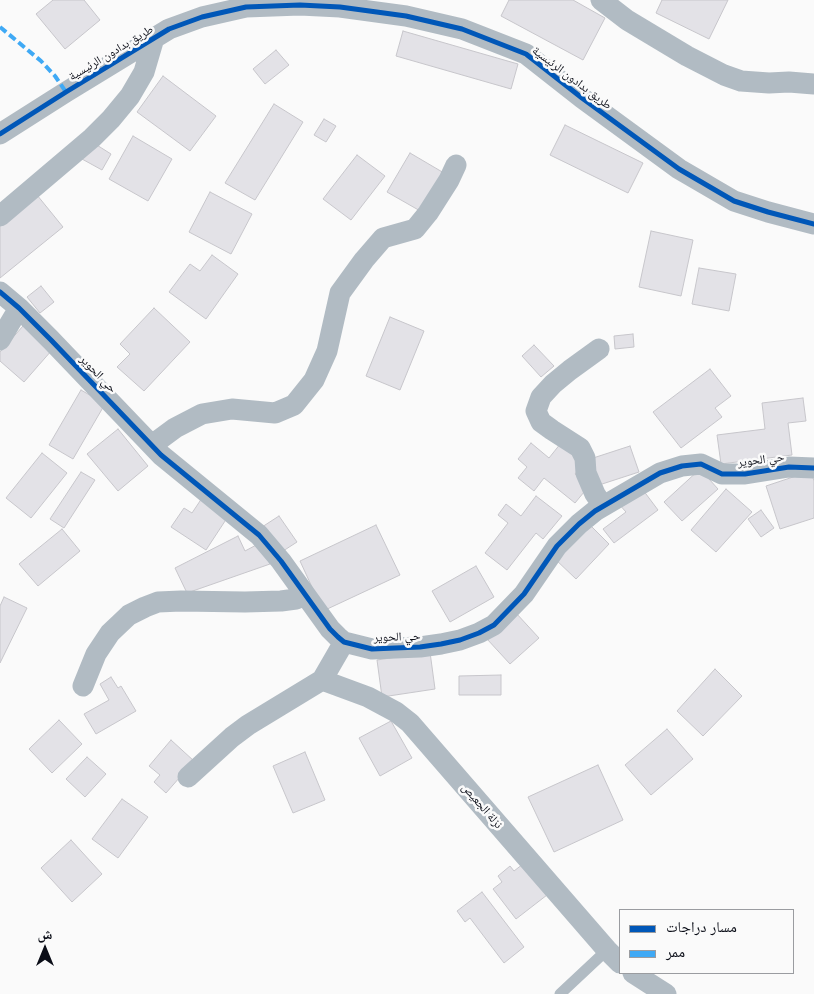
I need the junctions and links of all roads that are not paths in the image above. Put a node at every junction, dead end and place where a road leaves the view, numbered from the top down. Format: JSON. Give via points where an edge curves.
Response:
{"nodes":[{"id":1,"x":601,"y":0,"type":"edge"},
{"id":2,"x":344,"y":4,"type":"edge"},
{"id":3,"x":154,"y":38,"type":"junction"},
{"id":4,"x":814,"y":84,"type":"edge"},
{"id":5,"x":0,"y":134,"type":"edge"},
{"id":6,"x":456,"y":165,"type":"dead end"},
{"id":7,"x":0,"y":216,"type":"edge"},
{"id":8,"x":814,"y":224,"type":"edge"},
{"id":9,"x":0,"y":292,"type":"edge"},
{"id":10,"x":19,"y":308,"type":"junction"},
{"id":11,"x":0,"y":340,"type":"edge"},
{"id":12,"x":599,"y":349,"type":"dead end"},
{"id":13,"x":152,"y":445,"type":"junction"},
{"id":14,"x":814,"y":468,"type":"edge"},
{"id":15,"x":603,"y":506,"type":"junction"},
{"id":16,"x":305,"y":594,"type":"junction"},
{"id":17,"x":344,"y":642,"type":"junction"},
{"id":18,"x":322,"y":680,"type":"junction"},
{"id":19,"x":83,"y":686,"type":"dead end"},
{"id":20,"x":188,"y":777,"type":"dead end"},
{"id":21,"x":614,"y":956,"type":"edge"},
{"id":22,"x":635,"y":974,"type":"edge"},
{"id":23,"x":560,"y":994,"type":"edge"},
{"id":24,"x":666,"y":994,"type":"edge"}],
"edges":[{"from":1,"to":4,"type":"street","via":[[633,24],[724,76],[741,81]]},
{"from":2,"to":3,"type":"street","name":"طريق بدادون الرئيسية","via":[[246,7],[202,17]]},
{"from":2,"to":8,"type":"street","name":"طريق بدادون الرئيسية","via":[[462,29],[526,54],[679,169],[734,201]]},
{"from":3,"to":5,"type":"street","name":"طريق بدادون الرئيسية"},
{"from":3,"to":7,"type":"street","via":[[144,72],[111,119]]},
{"from":6,"to":13,"type":"street","via":[[415,229],[383,238],[340,292],[327,351],[314,380],[294,406],[275,413],[232,409],[202,414]]},
{"from":9,"to":10,"type":"street","name":"حي الحوير"},
{"from":10,"to":11,"type":"street"},
{"from":10,"to":13,"type":"street","name":"حي الحوير"},
{"from":12,"to":15,"type":"street","via":[[553,384],[541,397],[536,411],[541,422],[580,448],[585,458],[586,473]]},
{"from":13,"to":16,"type":"street","name":"حي الحوير","via":[[259,535]]},
{"from":14,"to":15,"type":"street","name":"حي الحوير","via":[[789,467],[722,474],[701,464],[682,466],[660,473]]},
{"from":15,"to":17,"type":"street","name":"حي الحوير","via":[[558,546],[506,614],[479,633],[420,647],[372,648]]},
{"from":16,"to":17,"type":"street","name":"حي الحوير","via":[[330,629]]},
{"from":16,"to":19,"type":"street","via":[[281,600],[158,602],[145,607],[129,615],[110,633],[96,654]]},
{"from":17,"to":18,"type":"street"},
{"from":18,"to":20,"type":"street","via":[[248,725]]},
{"from":18,"to":21,"type":"street","name":"نزلة الجعيص","via":[[368,697],[410,722]]},
{"from":21,"to":23,"type":"lane"},
{"from":22,"to":24,"type":"street"}]}
